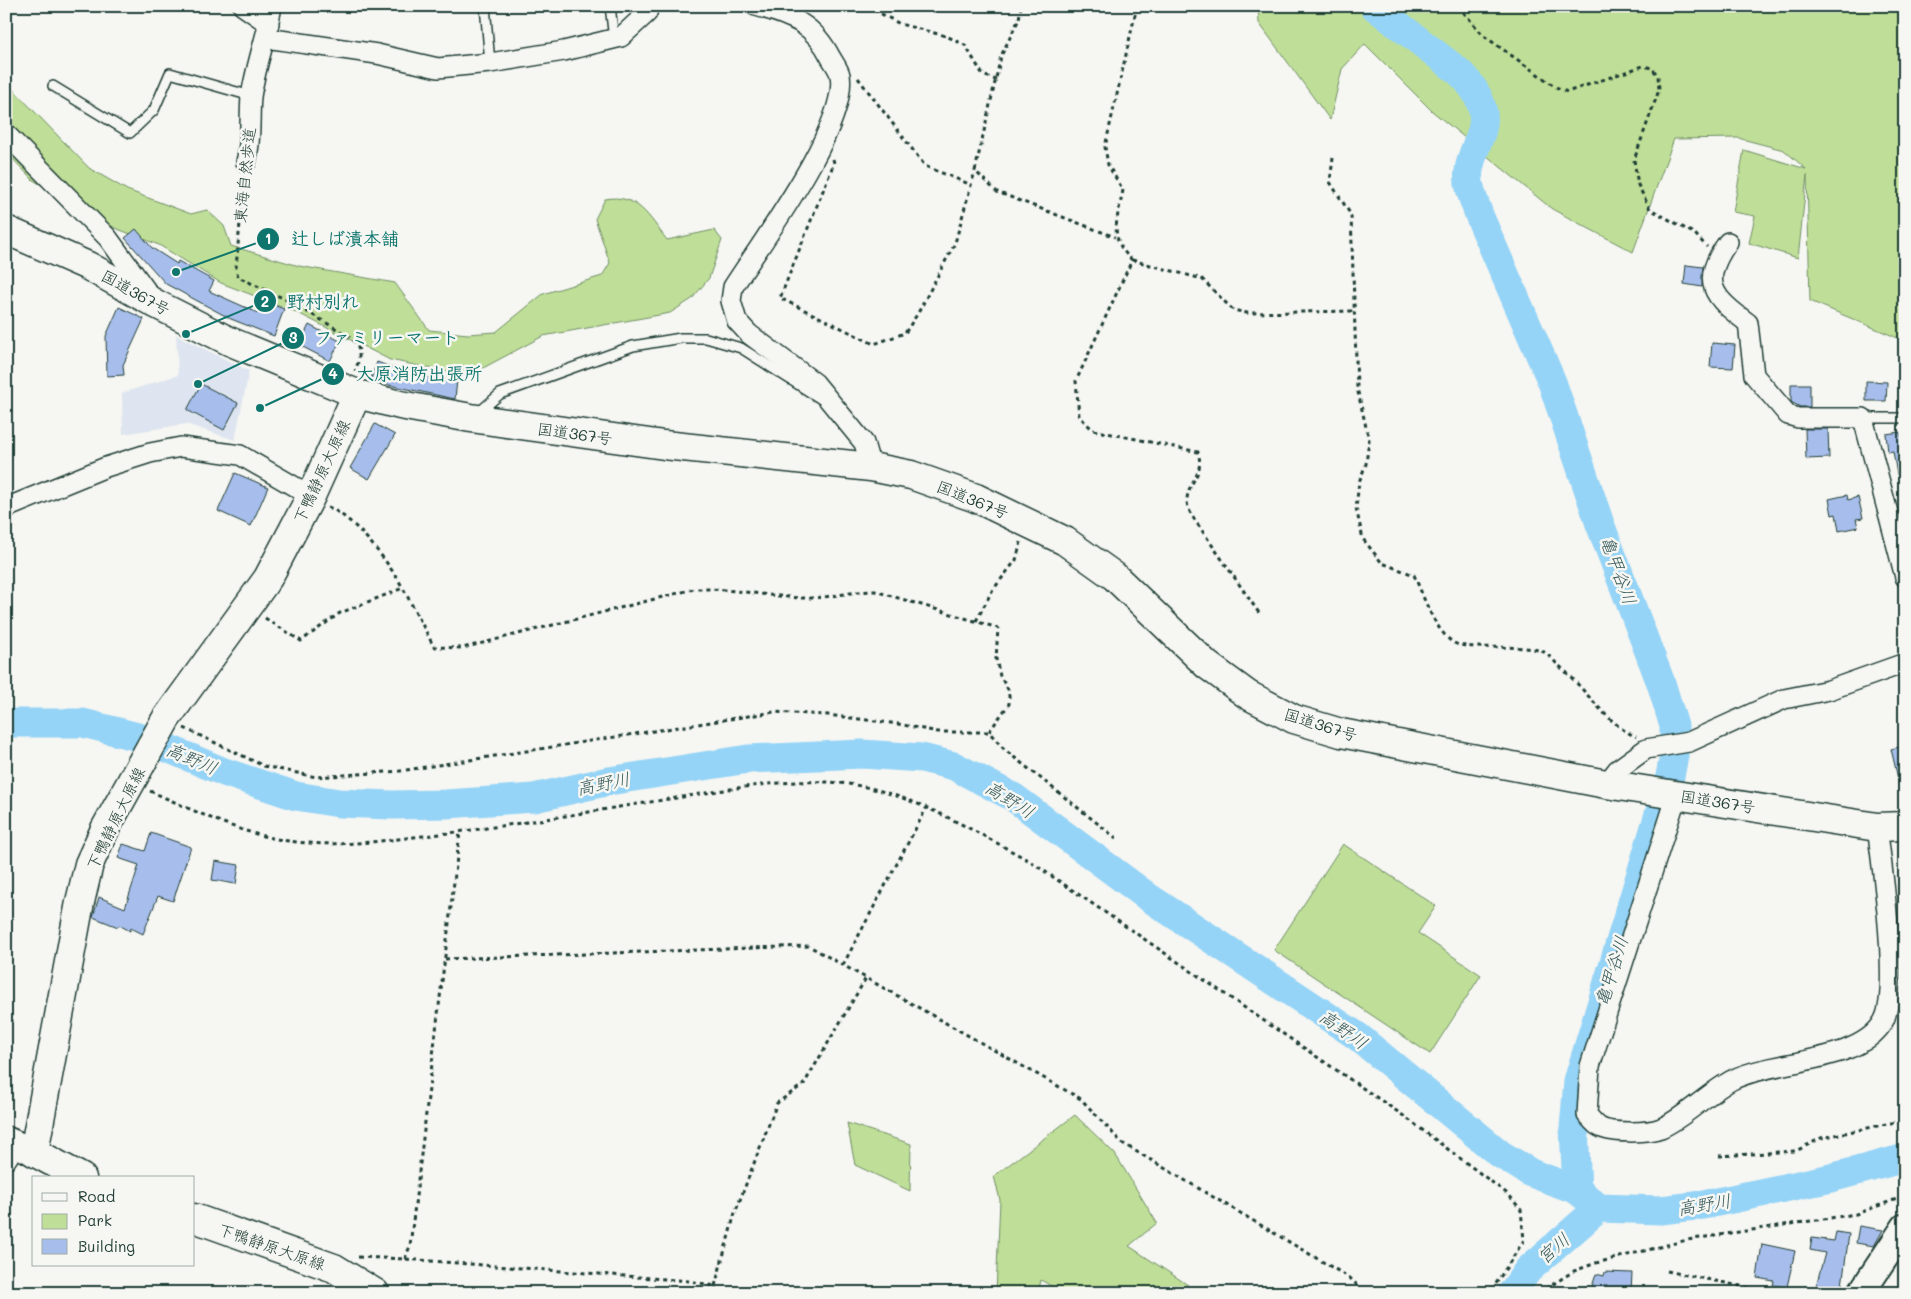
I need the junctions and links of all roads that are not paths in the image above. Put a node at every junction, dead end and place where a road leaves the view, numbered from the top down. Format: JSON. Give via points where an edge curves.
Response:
{"nodes":[{"id":1,"x":243,"y":6,"type":"edge"},
{"id":2,"x":485,"y":6,"type":"edge"},
{"id":3,"x":610,"y":6,"type":"edge"},
{"id":4,"x":649,"y":6,"type":"edge"},
{"id":5,"x":756,"y":6,"type":"edge"},
{"id":6,"x":269,"y":23,"type":"edge"},
{"id":7,"x":614,"y":39,"type":"junction"},
{"id":8,"x":490,"y":63,"type":"junction"},
{"id":9,"x":53,"y":86,"type":"dead end"},
{"id":10,"x":251,"y":96,"type":"junction"},
{"id":11,"x":6,"y":134,"type":"edge"},
{"id":12,"x":246,"y":162,"type":"road end"},
{"id":13,"x":6,"y":230,"type":"edge"},
{"id":14,"x":108,"y":238,"type":"junction"},
{"id":15,"x":1728,"y":242,"type":"dead end"},
{"id":16,"x":88,"y":266,"type":"junction"},
{"id":17,"x":156,"y":304,"type":"junction"},
{"id":18,"x":357,"y":394,"type":"junction"},
{"id":19,"x":839,"y":410,"type":"junction"},
{"id":20,"x":471,"y":418,"type":"junction"},
{"id":21,"x":1863,"y":418,"type":"junction"},
{"id":22,"x":1905,"y":418,"type":"edge"},
{"id":23,"x":871,"y":467,"type":"junction"},
{"id":24,"x":322,"y":503,"type":"junction"},
{"id":25,"x":6,"y":508,"type":"edge"},
{"id":26,"x":1899,"y":527,"type":"edge"},
{"id":27,"x":1905,"y":577,"type":"edge"},
{"id":28,"x":1905,"y":662,"type":"edge"},
{"id":29,"x":1606,"y":784,"type":"junction"},
{"id":30,"x":1665,"y":793,"type":"junction"},
{"id":31,"x":1905,"y":826,"type":"edge"},
{"id":32,"x":1877,"y":827,"type":"junction"},
{"id":33,"x":16,"y":1149,"type":"edge"},
{"id":34,"x":77,"y":1176,"type":"edge"},
{"id":35,"x":195,"y":1218,"type":"edge"},
{"id":36,"x":1905,"y":1227,"type":"edge"},
{"id":37,"x":375,"y":1293,"type":"edge"},
{"id":38,"x":1861,"y":1293,"type":"edge"}],
"edges":[{"from":1,"to":6,"type":"street"},
{"from":2,"to":8,"type":"lane"},
{"from":3,"to":7,"type":"lane"},
{"from":4,"to":7,"type":"street","via":[[647,13],[621,37]]},
{"from":5,"to":19,"type":"street","via":[[779,12],[806,25],[827,49],[840,75],[839,100],[815,160],[733,287],[731,302],[737,321],[749,334],[816,384]]},
{"from":6,"to":8,"type":"street","via":[[438,68]]},
{"from":6,"to":10,"type":"street","name":"東海自然歩道"},
{"from":7,"to":8,"type":"street"},
{"from":9,"to":10,"type":"lane","via":[[130,133],[154,110],[170,73]]},
{"from":10,"to":12,"type":"street","name":"東海自然歩道","via":[[250,147]]},
{"from":11,"to":14,"type":"street"},
{"from":13,"to":16,"type":"main road","name":"国道367号"},
{"from":14,"to":16,"type":"street","via":[[107,254],[97,264]]},
{"from":14,"to":17,"type":"street"},
{"from":15,"to":21,"type":"street","via":[[1716,258],[1714,289],[1723,305],[1748,323],[1754,375],[1766,392],[1788,415],[1798,418]]},
{"from":16,"to":17,"type":"main road","name":"国道367号"},
{"from":17,"to":18,"type":"main road","name":"国道367号","via":[[230,341]]},
{"from":18,"to":20,"type":"main road","name":"国道367号"},
{"from":18,"to":24,"type":"main road","name":"下鴨静原大原線"},
{"from":19,"to":20,"type":"lane","via":[[741,348],[706,338],[681,338],[633,346],[500,394]]},
{"from":19,"to":23,"type":"street","via":[[864,443]]},
{"from":20,"to":23,"type":"main road","name":"国道367号","via":[[664,446]]},
{"from":21,"to":22,"type":"lane"},
{"from":21,"to":26,"type":"street"},
{"from":23,"to":29,"type":"main road","name":"国道367号","via":[[912,475],[976,498],[1065,541],[1114,576],[1207,665],[1248,696],[1294,719],[1341,733]]},
{"from":24,"to":25,"type":"street","via":[[240,455],[182,447],[106,467]]},
{"from":24,"to":33,"type":"main road","name":"下鴨静原大原線","via":[[164,722],[105,829],[87,873]]},
{"from":26,"to":27,"type":"street"},
{"from":28,"to":29,"type":"street","via":[[1829,690],[1784,699],[1689,742],[1646,749],[1617,770]]},
{"from":29,"to":30,"type":"main road","name":"国道367号"},
{"from":30,"to":32,"type":"main road","name":"国道367号"},
{"from":30,"to":32,"type":"street","via":[[1590,1066],[1587,1115],[1599,1127],[1631,1132],[1660,1128],[1732,1080],[1846,1049],[1868,1039],[1878,1030],[1889,1006],[1890,987],[1885,881]]},
{"from":31,"to":32,"type":"main road","name":"国道367号"},
{"from":33,"to":34,"type":"main road","name":"下鴨静原大原線"},
{"from":35,"to":37,"type":"main road","name":"下鴨静原大原線","via":[[334,1268]]},
{"from":36,"to":38,"type":"street"}]}
